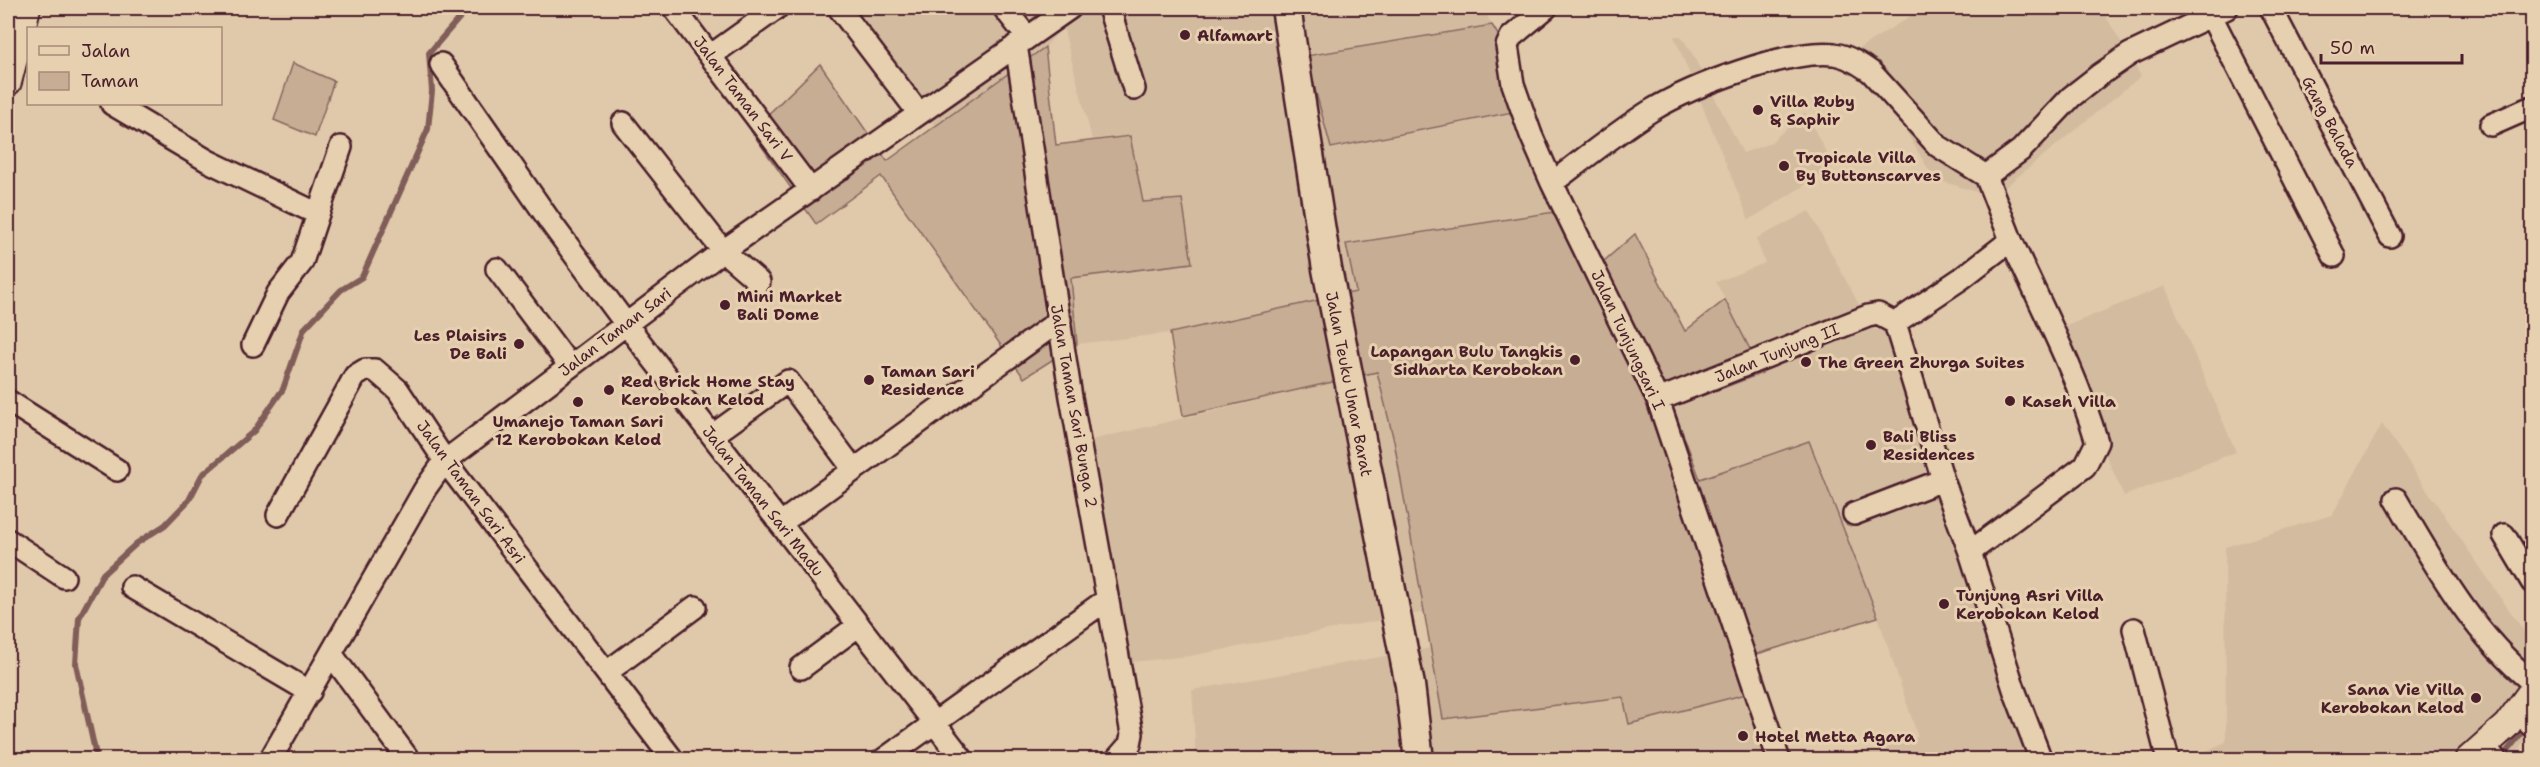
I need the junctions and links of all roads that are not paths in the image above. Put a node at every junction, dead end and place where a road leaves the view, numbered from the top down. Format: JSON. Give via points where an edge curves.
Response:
{"nodes":[{"id":1,"x":27,"y":8,"type":"edge"},
{"id":2,"x":674,"y":8,"type":"edge"},
{"id":3,"x":777,"y":8,"type":"edge"},
{"id":4,"x":839,"y":8,"type":"edge"},
{"id":5,"x":1004,"y":8,"type":"edge"},
{"id":6,"x":1070,"y":8,"type":"edge"},
{"id":7,"x":1109,"y":8,"type":"edge"},
{"id":8,"x":1286,"y":8,"type":"edge"},
{"id":9,"x":1546,"y":8,"type":"edge"},
{"id":10,"x":2271,"y":8,"type":"edge"},
{"id":11,"x":2219,"y":11,"type":"edge"},
{"id":12,"x":1021,"y":41,"type":"junction"},
{"id":13,"x":18,"y":47,"type":"edge"},
{"id":14,"x":710,"y":56,"type":"junction"},
{"id":15,"x":441,"y":64,"type":"dead end"},
{"id":16,"x":8,"y":82,"type":"edge"},
{"id":17,"x":1134,"y":89,"type":"dead end"},
{"id":18,"x":114,"y":105,"type":"edge"},
{"id":19,"x":2532,"y":107,"type":"edge"},
{"id":20,"x":918,"y":112,"type":"junction"},
{"id":21,"x":623,"y":123,"type":"dead end"},
{"id":22,"x":2491,"y":125,"type":"dead end"},
{"id":23,"x":341,"y":147,"type":"dead end"},
{"id":24,"x":1986,"y":176,"type":"junction"},
{"id":25,"x":1552,"y":183,"type":"junction"},
{"id":26,"x":811,"y":190,"type":"junction"},
{"id":27,"x":318,"y":214,"type":"junction"},
{"id":28,"x":2390,"y":236,"type":"dead end"},
{"id":29,"x":2011,"y":240,"type":"junction"},
{"id":30,"x":723,"y":251,"type":"junction"},
{"id":31,"x":2334,"y":256,"type":"dead end"},
{"id":32,"x":498,"y":269,"type":"dead end"},
{"id":33,"x":759,"y":282,"type":"dead end"},
{"id":34,"x":1060,"y":320,"type":"junction"},
{"id":35,"x":1894,"y":323,"type":"junction"},
{"id":36,"x":626,"y":324,"type":"junction"},
{"id":37,"x":254,"y":345,"type":"dead end"},
{"id":38,"x":569,"y":365,"type":"junction"},
{"id":39,"x":1658,"y":400,"type":"junction"},
{"id":40,"x":8,"y":401,"type":"edge"},
{"id":41,"x":713,"y":435,"type":"junction"},
{"id":42,"x":445,"y":461,"type":"junction"},
{"id":43,"x":117,"y":470,"type":"dead end"},
{"id":44,"x":854,"y":470,"type":"junction"},
{"id":45,"x":1943,"y":480,"type":"junction"},
{"id":46,"x":2396,"y":499,"type":"dead end"},
{"id":47,"x":278,"y":514,"type":"dead end"},
{"id":48,"x":1854,"y":514,"type":"dead end"},
{"id":49,"x":781,"y":524,"type":"junction"},
{"id":50,"x":2504,"y":535,"type":"dead end"},
{"id":51,"x":8,"y":540,"type":"edge"},
{"id":52,"x":1970,"y":552,"type":"junction"},
{"id":53,"x":64,"y":578,"type":"dead end"},
{"id":54,"x":2532,"y":582,"type":"edge"},
{"id":55,"x":132,"y":587,"type":"dead end"},
{"id":56,"x":1106,"y":600,"type":"junction"},
{"id":57,"x":695,"y":607,"type":"dead end"},
{"id":58,"x":859,"y":625,"type":"junction"},
{"id":59,"x":2134,"y":629,"type":"dead end"},
{"id":60,"x":332,"y":655,"type":"junction"},
{"id":61,"x":801,"y":668,"type":"dead end"},
{"id":62,"x":607,"y":672,"type":"junction"},
{"id":63,"x":2532,"y":682,"type":"edge"},
{"id":64,"x":310,"y":692,"type":"junction"},
{"id":65,"x":2528,"y":709,"type":"edge"},
{"id":66,"x":936,"y":722,"type":"junction"},
{"id":67,"x":2483,"y":755,"type":"edge"},
{"id":68,"x":270,"y":759,"type":"edge"},
{"id":69,"x":409,"y":759,"type":"edge"},
{"id":70,"x":673,"y":759,"type":"edge"},
{"id":71,"x":883,"y":759,"type":"edge"},
{"id":72,"x":963,"y":759,"type":"edge"},
{"id":73,"x":1116,"y":759,"type":"edge"},
{"id":74,"x":1419,"y":759,"type":"edge"},
{"id":75,"x":1779,"y":759,"type":"edge"},
{"id":76,"x":2041,"y":759,"type":"edge"},
{"id":77,"x":2168,"y":759,"type":"edge"}],
"edges":[{"from":1,"to":13,"type":"street"},
{"from":2,"to":14,"type":"street","name":"Jalan Taman Sari V"},
{"from":3,"to":14,"type":"street"},
{"from":4,"to":20,"type":"street"},
{"from":5,"to":12,"type":"street"},
{"from":6,"to":12,"type":"street","name":"Jalan Taman Sari"},
{"from":7,"to":17,"type":"street"},
{"from":8,"to":74,"type":"main road","name":"Jalan Teuku Umar Barat","via":[[1326,269],[1410,685]]},
{"from":9,"to":25,"type":"street","name":"Jalan Tunjungsari I","via":[[1511,37],[1507,46],[1514,84]]},
{"from":10,"to":28,"type":"street","name":"Gang Balada"},
{"from":11,"to":24,"type":"street","via":[[2130,54],[2098,76],[2071,97],[2021,150]]},
{"from":11,"to":31,"type":"street"},
{"from":12,"to":20,"type":"street","name":"Jalan Taman Sari"},
{"from":12,"to":34,"type":"street","name":"Jalan Taman Sari Bunga 2"},
{"from":13,"to":16,"type":"street"},
{"from":14,"to":26,"type":"street","name":"Jalan Taman Sari V"},
{"from":15,"to":36,"type":"street","name":"Jalan Taman Sari Madu"},
{"from":18,"to":27,"type":"street","via":[[208,161]]},
{"from":19,"to":22,"type":"street"},
{"from":20,"to":26,"type":"street","name":"Jalan Taman Sari"},
{"from":21,"to":30,"type":"street"},
{"from":23,"to":27,"type":"street"},
{"from":24,"to":25,"type":"street","via":[[1938,146],[1871,72],[1836,54],[1818,54],[1773,63],[1695,88],[1636,121]]},
{"from":24,"to":29,"type":"street"},
{"from":25,"to":39,"type":"street","name":"Jalan Tunjungsari I"},
{"from":26,"to":30,"type":"street","name":"Jalan Taman Sari"},
{"from":27,"to":37,"type":"street","via":[[302,262],[278,293]]},
{"from":29,"to":35,"type":"street"},
{"from":29,"to":52,"type":"street","via":[[2097,442],[2085,466]]},
{"from":30,"to":33,"type":"street"},
{"from":30,"to":36,"type":"street","name":"Jalan Taman Sari"},
{"from":32,"to":38,"type":"street"},
{"from":34,"to":44,"type":"street"},
{"from":34,"to":56,"type":"street","name":"Jalan Taman Sari Bunga 2"},
{"from":35,"to":39,"type":"street","name":"Jalan Tunjung II","via":[[1878,314],[1868,316]]},
{"from":35,"to":45,"type":"street"},
{"from":36,"to":38,"type":"street","name":"Jalan Taman Sari"},
{"from":36,"to":41,"type":"street","name":"Jalan Taman Sari Madu"},
{"from":38,"to":42,"type":"street","name":"Jalan Taman Sari"},
{"from":39,"to":75,"type":"street","name":"Jalan Tunjungsari I"},
{"from":40,"to":43,"type":"street"},
{"from":41,"to":44,"type":"street","via":[[788,381]]},
{"from":41,"to":49,"type":"street","name":"Jalan Taman Sari Madu"},
{"from":42,"to":47,"type":"street","name":"Jalan Taman Sari Asri","via":[[398,390],[375,370],[365,370],[355,376]]},
{"from":42,"to":60,"type":"street","name":"Jalan Taman Sari","via":[[425,489]]},
{"from":42,"to":62,"type":"street","name":"Jalan Taman Sari Asri"},
{"from":44,"to":49,"type":"street"},
{"from":45,"to":48,"type":"street"},
{"from":45,"to":52,"type":"street"},
{"from":46,"to":63,"type":"street","via":[[2471,619],[2505,660]]},
{"from":49,"to":58,"type":"street","name":"Jalan Taman Sari Madu"},
{"from":50,"to":54,"type":"street"},
{"from":51,"to":53,"type":"street"},
{"from":52,"to":76,"type":"street","via":[[2014,692]]},
{"from":55,"to":64,"type":"street"},
{"from":56,"to":66,"type":"street"},
{"from":56,"to":73,"type":"street","name":"Jalan Taman Sari Bunga 2","via":[[1132,734],[1130,744]]},
{"from":57,"to":62,"type":"street"},
{"from":58,"to":61,"type":"street"},
{"from":58,"to":66,"type":"street","name":"Jalan Taman Sari Madu"},
{"from":59,"to":77,"type":"street"},
{"from":60,"to":64,"type":"street","name":"Jalan Taman Sari"},
{"from":60,"to":69,"type":"street"},
{"from":62,"to":70,"type":"street","name":"Jalan Taman Sari Asri"},
{"from":64,"to":68,"type":"street","name":"Jalan Taman Sari"},
{"from":65,"to":67,"type":"street"},
{"from":66,"to":71,"type":"street"},
{"from":66,"to":72,"type":"street","name":"Jalan Taman Sari Madu"}]}
